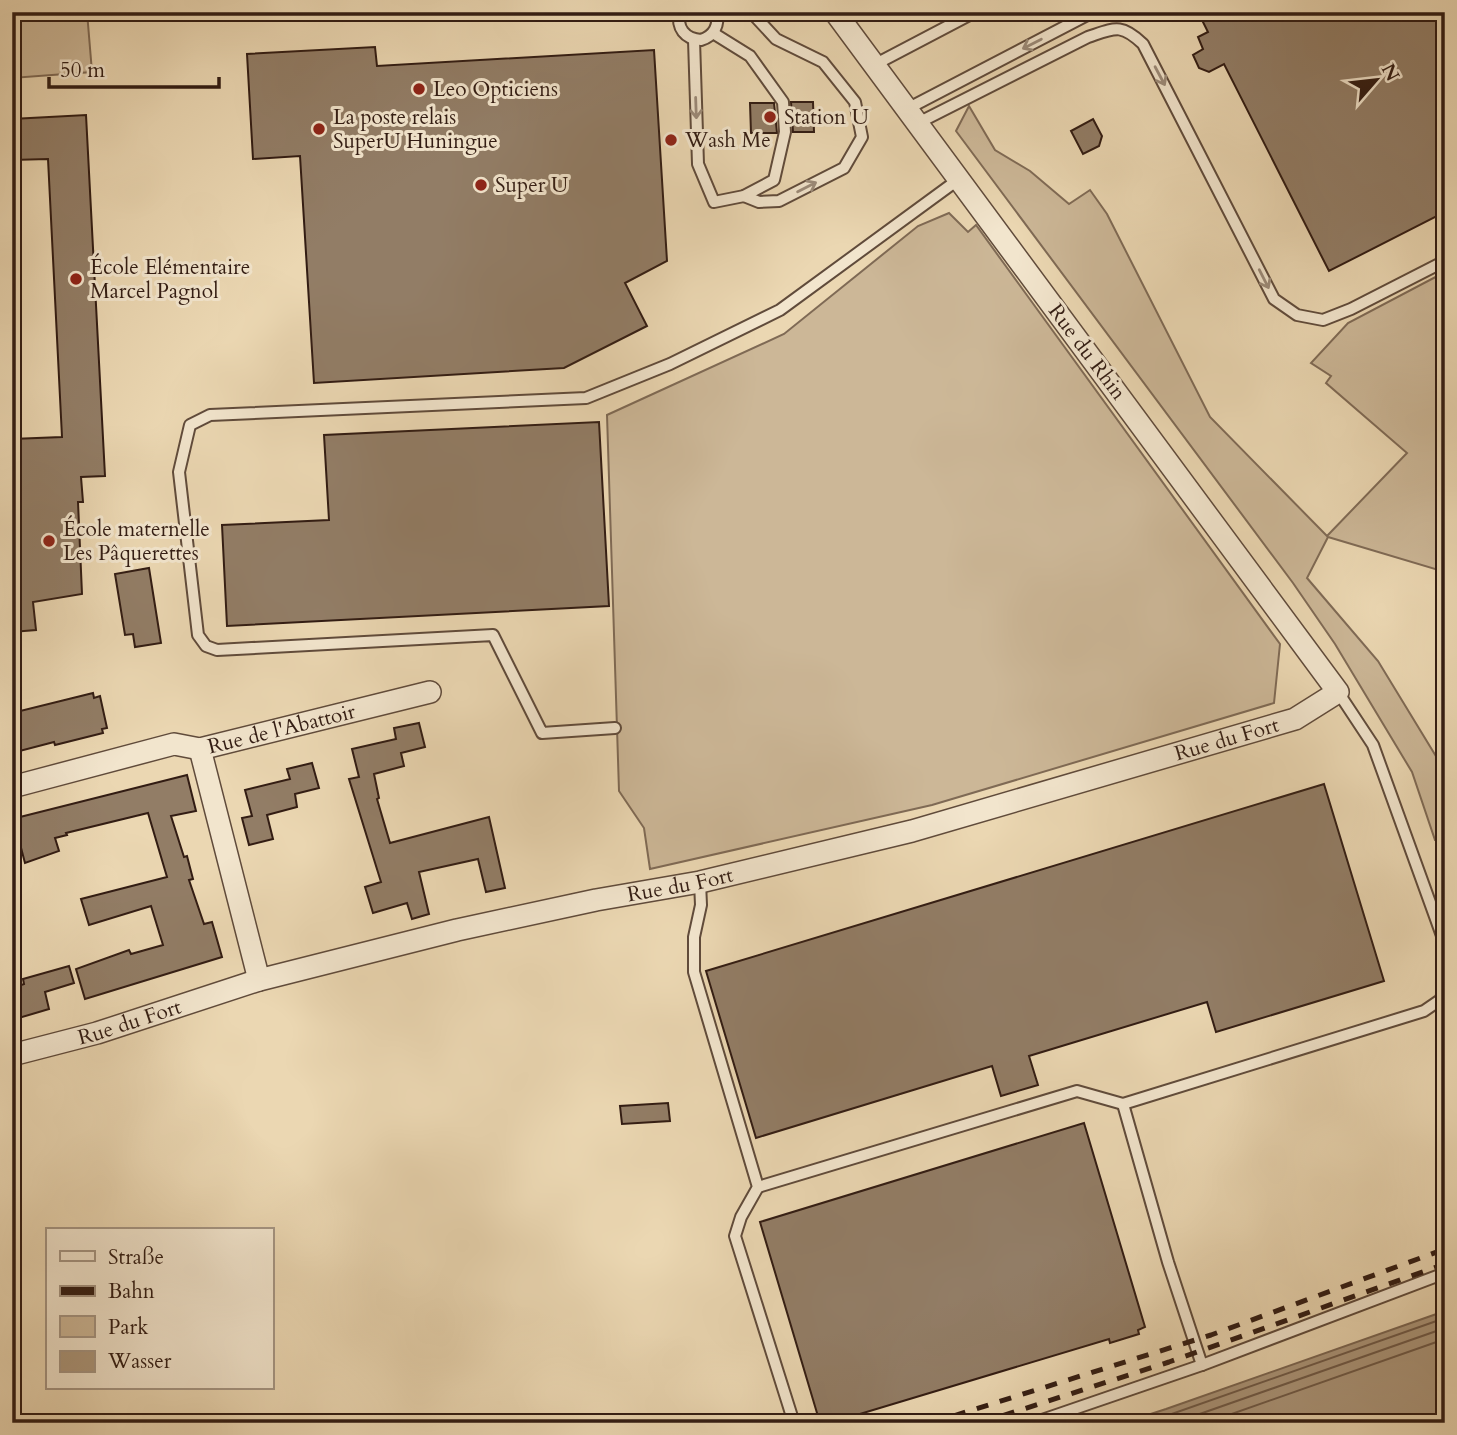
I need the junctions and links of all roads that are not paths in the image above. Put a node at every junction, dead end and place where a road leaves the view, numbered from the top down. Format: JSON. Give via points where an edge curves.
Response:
{"nodes":[{"id":1,"x":716,"y":12,"type":"edge"},
{"id":2,"x":751,"y":12,"type":"edge"},
{"id":3,"x":835,"y":12,"type":"edge"},
{"id":4,"x":975,"y":12,"type":"edge"},
{"id":5,"x":1093,"y":12,"type":"edge"},
{"id":6,"x":679,"y":13,"type":"edge"},
{"id":7,"x":713,"y":33,"type":"junction"},
{"id":8,"x":694,"y":40,"type":"junction"},
{"id":9,"x":874,"y":65,"type":"junction"},
{"id":10,"x":912,"y":116,"type":"junction"},
{"id":11,"x":959,"y":179,"type":"junction"},
{"id":12,"x":744,"y":197,"type":"junction"},
{"id":13,"x":1445,"y":261,"type":"edge"},
{"id":14,"x":430,"y":692,"type":"dead end"},
{"id":15,"x":1338,"y":692,"type":"junction"},
{"id":16,"x":615,"y":728,"type":"dead end"},
{"id":17,"x":200,"y":749,"type":"junction"},
{"id":18,"x":12,"y":788,"type":"edge"},
{"id":19,"x":700,"y":882,"type":"junction"},
{"id":20,"x":1445,"y":944,"type":"edge"},
{"id":21,"x":259,"y":980,"type":"junction"},
{"id":22,"x":1445,"y":991,"type":"edge"},
{"id":23,"x":12,"y":1055,"type":"edge"},
{"id":24,"x":1123,"y":1104,"type":"junction"},
{"id":25,"x":758,"y":1187,"type":"junction"},
{"id":26,"x":1445,"y":1273,"type":"edge"},
{"id":27,"x":1202,"y":1364,"type":"junction"},
{"id":28,"x":794,"y":1423,"type":"edge"},
{"id":29,"x":1033,"y":1423,"type":"edge"}],
"edges":[{"from":1,"to":7,"type":"lane"},
{"from":12,"to":2,"type":"lane","one_way":true,"via":[[779,201],[844,168],[862,137],[855,102],[823,62],[776,39]]},
{"from":3,"to":9,"type":"street","name":"Rue du Rhin"},
{"from":4,"to":9,"type":"lane"},
{"from":5,"to":10,"type":"lane","one_way":true},
{"from":6,"to":8,"type":"lane","via":[[679,27]]},
{"from":7,"to":8,"type":"lane"},
{"from":7,"to":12,"type":"lane","via":[[750,56],[783,102],[785,132],[774,180]]},
{"from":8,"to":12,"type":"lane","one_way":true,"via":[[698,164],[714,202]]},
{"from":9,"to":10,"type":"street","name":"Rue du Rhin"},
{"from":10,"to":11,"type":"street","name":"Rue du Rhin"},
{"from":10,"to":13,"type":"lane","one_way":true,"via":[[1116,27],[1130,31],[1143,44],[1274,299],[1297,315],[1323,320]]},
{"from":11,"to":15,"type":"street","name":"Rue du Rhin"},
{"from":11,"to":16,"type":"lane","via":[[780,310],[670,365],[586,398],[210,415],[190,425],[179,472],[198,635],[206,646],[217,650],[493,635],[542,733]]},
{"from":14,"to":17,"type":"street","name":"Rue de l'Abattoir"},
{"from":15,"to":19,"type":"street","name":"Rue du Fort","via":[[1295,719],[912,831]]},
{"from":15,"to":20,"type":"lane","via":[[1373,745]]},
{"from":17,"to":18,"type":"street","name":"Rue de l'Abattoir","via":[[174,744]]},
{"from":17,"to":21,"type":"street"},
{"from":19,"to":21,"type":"street","name":"Rue du Fort","via":[[457,930]]},
{"from":19,"to":25,"type":"lane","via":[[694,972]]},
{"from":21,"to":23,"type":"street","name":"Rue du Fort","via":[[97,1033]]},
{"from":22,"to":24,"type":"lane","via":[[1424,1011]]},
{"from":24,"to":25,"type":"lane","via":[[1077,1091]]},
{"from":24,"to":27,"type":"lane"},
{"from":25,"to":28,"type":"lane","via":[[735,1236]]},
{"from":26,"to":27,"type":"lane"},
{"from":27,"to":29,"type":"lane"}]}
